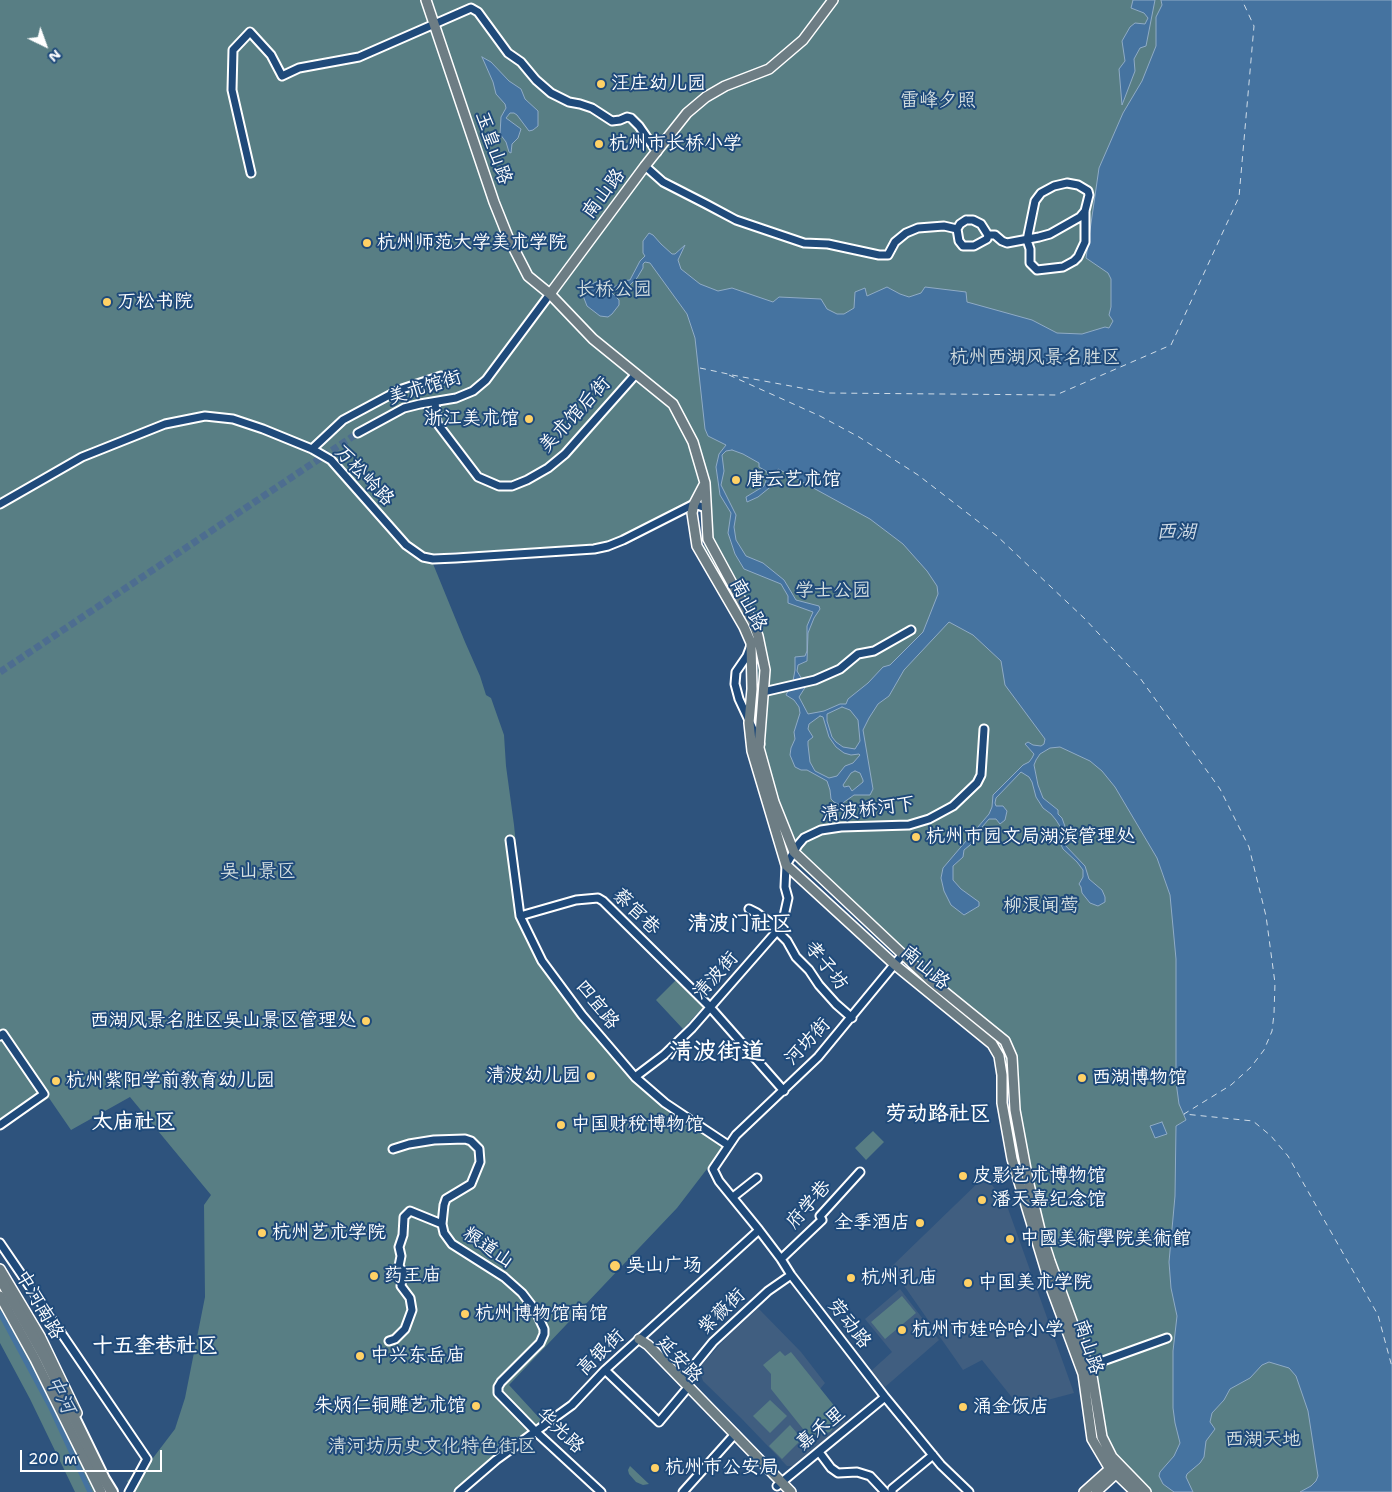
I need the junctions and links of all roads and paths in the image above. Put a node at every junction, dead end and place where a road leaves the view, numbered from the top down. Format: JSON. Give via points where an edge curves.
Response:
{"nodes":[{"id":1,"x":426,"y":0,"type":"edge"},
{"id":2,"x":833,"y":0,"type":"edge"},
{"id":3,"x":435,"y":24,"type":"junction"},
{"id":4,"x":657,"y":152,"type":"junction"},
{"id":5,"x":645,"y":166,"type":"junction"},
{"id":6,"x":251,"y":173,"type":"dead end"},
{"id":7,"x":1085,"y":211,"type":"junction"},
{"id":8,"x":957,"y":230,"type":"junction"},
{"id":9,"x":988,"y":235,"type":"junction"},
{"id":10,"x":1027,"y":240,"type":"junction"},
{"id":11,"x":550,"y":294,"type":"junction"},
{"id":12,"x":636,"y":374,"type":"junction"},
{"id":13,"x":441,"y":376,"type":"dead end"},
{"id":14,"x":435,"y":402,"type":"junction"},
{"id":15,"x":358,"y":433,"type":"tunnel mouth"},
{"id":16,"x":312,"y":449,"type":"junction"},
{"id":17,"x":705,"y":482,"type":"junction"},
{"id":18,"x":0,"y":504,"type":"edge"},
{"id":19,"x":694,"y":504,"type":"junction"},
{"id":20,"x":706,"y":508,"type":"junction"},
{"id":21,"x":911,"y":630,"type":"dead end"},
{"id":22,"x":751,"y":643,"type":"junction"},
{"id":23,"x":763,"y":692,"type":"junction"},
{"id":24,"x":749,"y":723,"type":"junction"},
{"id":25,"x":984,"y":729,"type":"dead end"},
{"id":26,"x":760,"y":744,"type":"junction"},
{"id":27,"x":510,"y":840,"type":"dead end"},
{"id":28,"x":794,"y":852,"type":"junction"},
{"id":29,"x":786,"y":865,"type":"junction"},
{"id":30,"x":748,"y":909,"type":"dead end"},
{"id":31,"x":520,"y":916,"type":"junction"},
{"id":32,"x":776,"y":929,"type":"junction"},
{"id":33,"x":903,"y":954,"type":"junction"},
{"id":34,"x":894,"y":964,"type":"junction"},
{"id":35,"x":709,"y":1006,"type":"junction"},
{"id":36,"x":852,"y":1018,"type":"junction"},
{"id":37,"x":0,"y":1036,"type":"edge"},
{"id":38,"x":635,"y":1077,"type":"junction"},
{"id":39,"x":784,"y":1091,"type":"junction"},
{"id":40,"x":0,"y":1124,"type":"edge"},
{"id":41,"x":728,"y":1145,"type":"junction"},
{"id":42,"x":392,"y":1149,"type":"dead end"},
{"id":43,"x":713,"y":1169,"type":"joint"},
{"id":44,"x":860,"y":1172,"type":"dead end"},
{"id":45,"x":757,"y":1178,"type":"dead end"},
{"id":46,"x":734,"y":1197,"type":"junction"},
{"id":47,"x":442,"y":1224,"type":"junction"},
{"id":48,"x":759,"y":1230,"type":"junction"},
{"id":49,"x":0,"y":1243,"type":"edge"},
{"id":50,"x":781,"y":1259,"type":"junction"},
{"id":51,"x":0,"y":1268,"type":"edge"},
{"id":52,"x":791,"y":1275,"type":"junction"},
{"id":53,"x":0,"y":1278,"type":"edge"},
{"id":54,"x":0,"y":1289,"type":"edge"},
{"id":55,"x":0,"y":1296,"type":"edge"},
{"id":56,"x":1167,"y":1338,"type":"dead end"},
{"id":57,"x":639,"y":1340,"type":"junction"},
{"id":58,"x":389,"y":1341,"type":"dead end"},
{"id":59,"x":1089,"y":1366,"type":"junction"},
{"id":60,"x":605,"y":1370,"type":"junction"},
{"id":61,"x":682,"y":1380,"type":"junction"},
{"id":62,"x":685,"y":1391,"type":"junction"},
{"id":63,"x":498,"y":1393,"type":"joint"},
{"id":64,"x":885,"y":1397,"type":"junction"},
{"id":65,"x":535,"y":1431,"type":"junction"},
{"id":66,"x":733,"y":1436,"type":"junction"},
{"id":67,"x":819,"y":1452,"type":"junction"},
{"id":68,"x":933,"y":1455,"type":"junction"},
{"id":69,"x":1116,"y":1468,"type":"junction"},
{"id":70,"x":465,"y":1486,"type":"junction"},
{"id":71,"x":781,"y":1487,"type":"edge"},
{"id":72,"x":103,"y":1492,"type":"edge"},
{"id":73,"x":112,"y":1492,"type":"edge"},
{"id":74,"x":116,"y":1492,"type":"edge"},
{"id":75,"x":129,"y":1492,"type":"edge"},
{"id":76,"x":459,"y":1492,"type":"edge"},
{"id":77,"x":471,"y":1492,"type":"edge"},
{"id":78,"x":601,"y":1492,"type":"edge"},
{"id":79,"x":683,"y":1492,"type":"edge"},
{"id":80,"x":791,"y":1492,"type":"edge"},
{"id":81,"x":884,"y":1492,"type":"edge"},
{"id":82,"x":892,"y":1492,"type":"edge"},
{"id":83,"x":969,"y":1492,"type":"edge"},
{"id":84,"x":1084,"y":1492,"type":"edge"},
{"id":85,"x":1096,"y":1492,"type":"edge"},
{"id":86,"x":1135,"y":1492,"type":"edge"},
{"id":87,"x":1146,"y":1492,"type":"edge"}],
"edges":[{"from":1,"to":3,"type":"main road","name":"玉皇山路"},
{"from":2,"to":4,"type":"main road","name":"南山路","via":[[803,40],[788,54],[769,69],[706,97],[688,113]]},
{"from":3,"to":4,"type":"street","via":[[471,8],[478,12],[508,53],[551,93],[592,108],[612,120],[631,118]]},
{"from":3,"to":6,"type":"street","via":[[359,57],[299,68],[282,76],[271,55],[250,32],[233,50],[232,90]]},
{"from":3,"to":11,"type":"main road","name":"玉皇山路","via":[[482,169],[508,237],[528,276]]},
{"from":4,"to":5,"type":"main road","name":"南山路"},
{"from":5,"to":8,"type":"street","via":[[663,182],[736,220],[804,242],[888,255],[895,242],[918,228],[944,226]]},
{"from":5,"to":11,"type":"main road","name":"南山路"},
{"from":7,"to":10,"type":"street","via":[[1050,234]]},
{"from":7,"to":10,"type":"street","via":[[1088,191],[1067,183],[1054,186],[1041,193],[1035,201]]},
{"from":7,"to":10,"type":"street","via":[[1082,250],[1074,261],[1062,267],[1037,270],[1030,263]]},
{"from":8,"to":9,"type":"street","via":[[966,220],[974,220]]},
{"from":8,"to":9,"type":"street","via":[[963,246],[974,246],[987,239]]},
{"from":9,"to":10,"type":"street","via":[[995,235],[1007,243]]},
{"from":11,"to":12,"type":"main road","name":"南山路","via":[[593,339]]},
{"from":11,"to":14,"type":"street","name":"美术馆街","via":[[486,380],[473,391]]},
{"from":12,"to":14,"type":"street","name":"美术馆后街","via":[[565,454],[548,468],[512,486],[499,486],[478,477],[438,422]]},
{"from":12,"to":17,"type":"main road","name":"南山路","via":[[672,404],[693,442]]},
{"from":13,"to":16,"type":"street","via":[[399,390],[343,420]]},
{"from":14,"to":15,"type":"street","name":"美术馆街","via":[[404,408]]},
{"from":16,"to":18,"type":"street","name":"万松岭路","via":[[233,419],[205,416],[165,424],[82,457]]},
{"from":16,"to":19,"type":"street","name":"万松岭路","via":[[331,460],[406,545],[423,557],[594,550],[623,540]]},
{"from":17,"to":19,"type":"main road","name":"南山路"},
{"from":17,"to":20,"type":"main road","name":"南山路"},
{"from":19,"to":20,"type":"street"},
{"from":19,"to":22,"type":"main road","name":"南山路","via":[[692,513],[697,546]]},
{"from":20,"to":23,"type":"main road","name":"南山路","via":[[708,539],[758,636],[765,670]]},
{"from":21,"to":23,"type":"street","via":[[874,651],[858,654],[840,669],[815,680]]},
{"from":22,"to":24,"type":"main road","name":"南山路"},
{"from":22,"to":24,"type":"street","via":[[736,672],[735,684]]},
{"from":23,"to":26,"type":"main road","name":"南山路"},
{"from":24,"to":26,"type":"street"},
{"from":24,"to":29,"type":"main road","name":"南山路","via":[[752,751]]},
{"from":25,"to":28,"type":"street","name":"清波桥河下","via":[[981,775],[953,806],[909,825],[821,830],[804,838]]},
{"from":26,"to":28,"type":"main road","name":"南山路","via":[[774,802]]},
{"from":27,"to":31,"type":"street","name":"四宜路"},
{"from":28,"to":29,"type":"street","name":"清波街"},
{"from":28,"to":33,"type":"main road","name":"南山路"},
{"from":29,"to":32,"type":"street","name":"清波街","via":[[784,888],[788,898],[784,916]]},
{"from":29,"to":34,"type":"main road","name":"南山路"},
{"from":30,"to":32,"type":"street","name":"孝子坊"},
{"from":31,"to":35,"type":"street","name":"蔡官巷","via":[[576,900],[598,898],[610,906]]},
{"from":31,"to":38,"type":"street","name":"四宜路","via":[[542,961],[582,1015]]},
{"from":32,"to":35,"type":"street","name":"清波街","via":[[747,967]]},
{"from":32,"to":36,"type":"street","name":"孝子坊","via":[[819,985]]},
{"from":33,"to":34,"type":"street","name":"河坊街"},
{"from":33,"to":59,"type":"main road","name":"南山路","via":[[1005,1041],[1012,1057],[1016,1110],[1040,1230]]},
{"from":34,"to":36,"type":"street","name":"河坊街"},
{"from":34,"to":69,"type":"main road","name":"南山路","via":[[992,1044],[999,1056],[1002,1103],[1013,1164],[1051,1288],[1083,1374],[1092,1438]]},
{"from":35,"to":38,"type":"street","name":"清波街","via":[[664,1055]]},
{"from":35,"to":39,"type":"street"},
{"from":36,"to":39,"type":"street","name":"河坊街"},
{"from":37,"to":40,"type":"street","via":[[3,1034],[44,1094]]},
{"from":38,"to":41,"type":"street","name":"四宜路"},
{"from":39,"to":41,"type":"street","name":"河坊街"},
{"from":41,"to":43,"type":"street","name":"河坊街"},
{"from":42,"to":47,"type":"street","name":"粮道山","via":[[465,1139],[479,1149],[480,1162],[475,1176],[471,1184],[446,1199]]},
{"from":43,"to":46,"type":"street","name":"劳动路"},
{"from":44,"to":50,"type":"street","name":"府学巷","via":[[820,1216],[822,1220]]},
{"from":45,"to":46,"type":"street"},
{"from":46,"to":48,"type":"street","name":"劳动路"},
{"from":47,"to":58,"type":"street","via":[[410,1211],[404,1217],[399,1266],[403,1272],[402,1286],[410,1298],[412,1310],[405,1329]]},
{"from":47,"to":63,"type":"street","name":"粮道山","via":[[452,1244],[504,1277],[522,1293],[544,1329],[540,1343],[501,1382]]},
{"from":48,"to":50,"type":"street","name":"劳动路"},
{"from":48,"to":57,"type":"street","name":"高银街"},
{"from":49,"to":75,"type":"street","via":[[147,1459]]},
{"from":50,"to":52,"type":"street","name":"劳动路"},
{"from":51,"to":74,"type":"main road","name":"中河南路","via":[[40,1336]]},
{"from":52,"to":61,"type":"street","name":"紫薇街","via":[[768,1291],[713,1342]]},
{"from":52,"to":64,"type":"street","name":"劳动路"},
{"from":53,"to":73,"type":"highway","via":[[44,1356]]},
{"from":54,"to":72,"type":"highway","via":[[39,1359]]},
{"from":55,"to":72,"type":"main road","name":"中河南路","via":[[36,1359]]},
{"from":56,"to":59,"type":"street"},
{"from":57,"to":60,"type":"street","name":"高银街"},
{"from":57,"to":61,"type":"main road","name":"延安路","via":[[648,1344]]},
{"from":57,"to":62,"type":"main road","name":"延安路"},
{"from":59,"to":69,"type":"main road","name":"南山路","via":[[1102,1437]]},
{"from":60,"to":62,"type":"street","via":[[659,1422]]},
{"from":60,"to":65,"type":"street","name":"高银街","via":[[572,1405]]},
{"from":61,"to":66,"type":"main road","name":"延安路"},
{"from":62,"to":66,"type":"main road","name":"延安路"},
{"from":63,"to":65,"type":"street","name":"华光路"},
{"from":64,"to":67,"type":"street","name":"嘉禾里"},
{"from":64,"to":68,"type":"street","name":"劳动路"},
{"from":65,"to":70,"type":"street","name":"高银街"},
{"from":65,"to":78,"type":"street","name":"华光路"},
{"from":66,"to":71,"type":"main road","name":"延安路"},
{"from":66,"to":79,"type":"street"},
{"from":67,"to":71,"type":"street","name":"嘉禾里"},
{"from":67,"to":81,"type":"street","via":[[838,1473],[857,1472],[870,1476]]},
{"from":68,"to":82,"type":"street"},
{"from":68,"to":83,"type":"street","name":"劳动路"},
{"from":69,"to":84,"type":"main road"},
{"from":69,"to":85,"type":"main road"},
{"from":69,"to":86,"type":"main road","name":"南山路"},
{"from":69,"to":87,"type":"main road","name":"南山路"},
{"from":70,"to":76,"type":"street","name":"高银街"},
{"from":70,"to":77,"type":"street"},
{"from":71,"to":80,"type":"main road","name":"延安路"}]}
